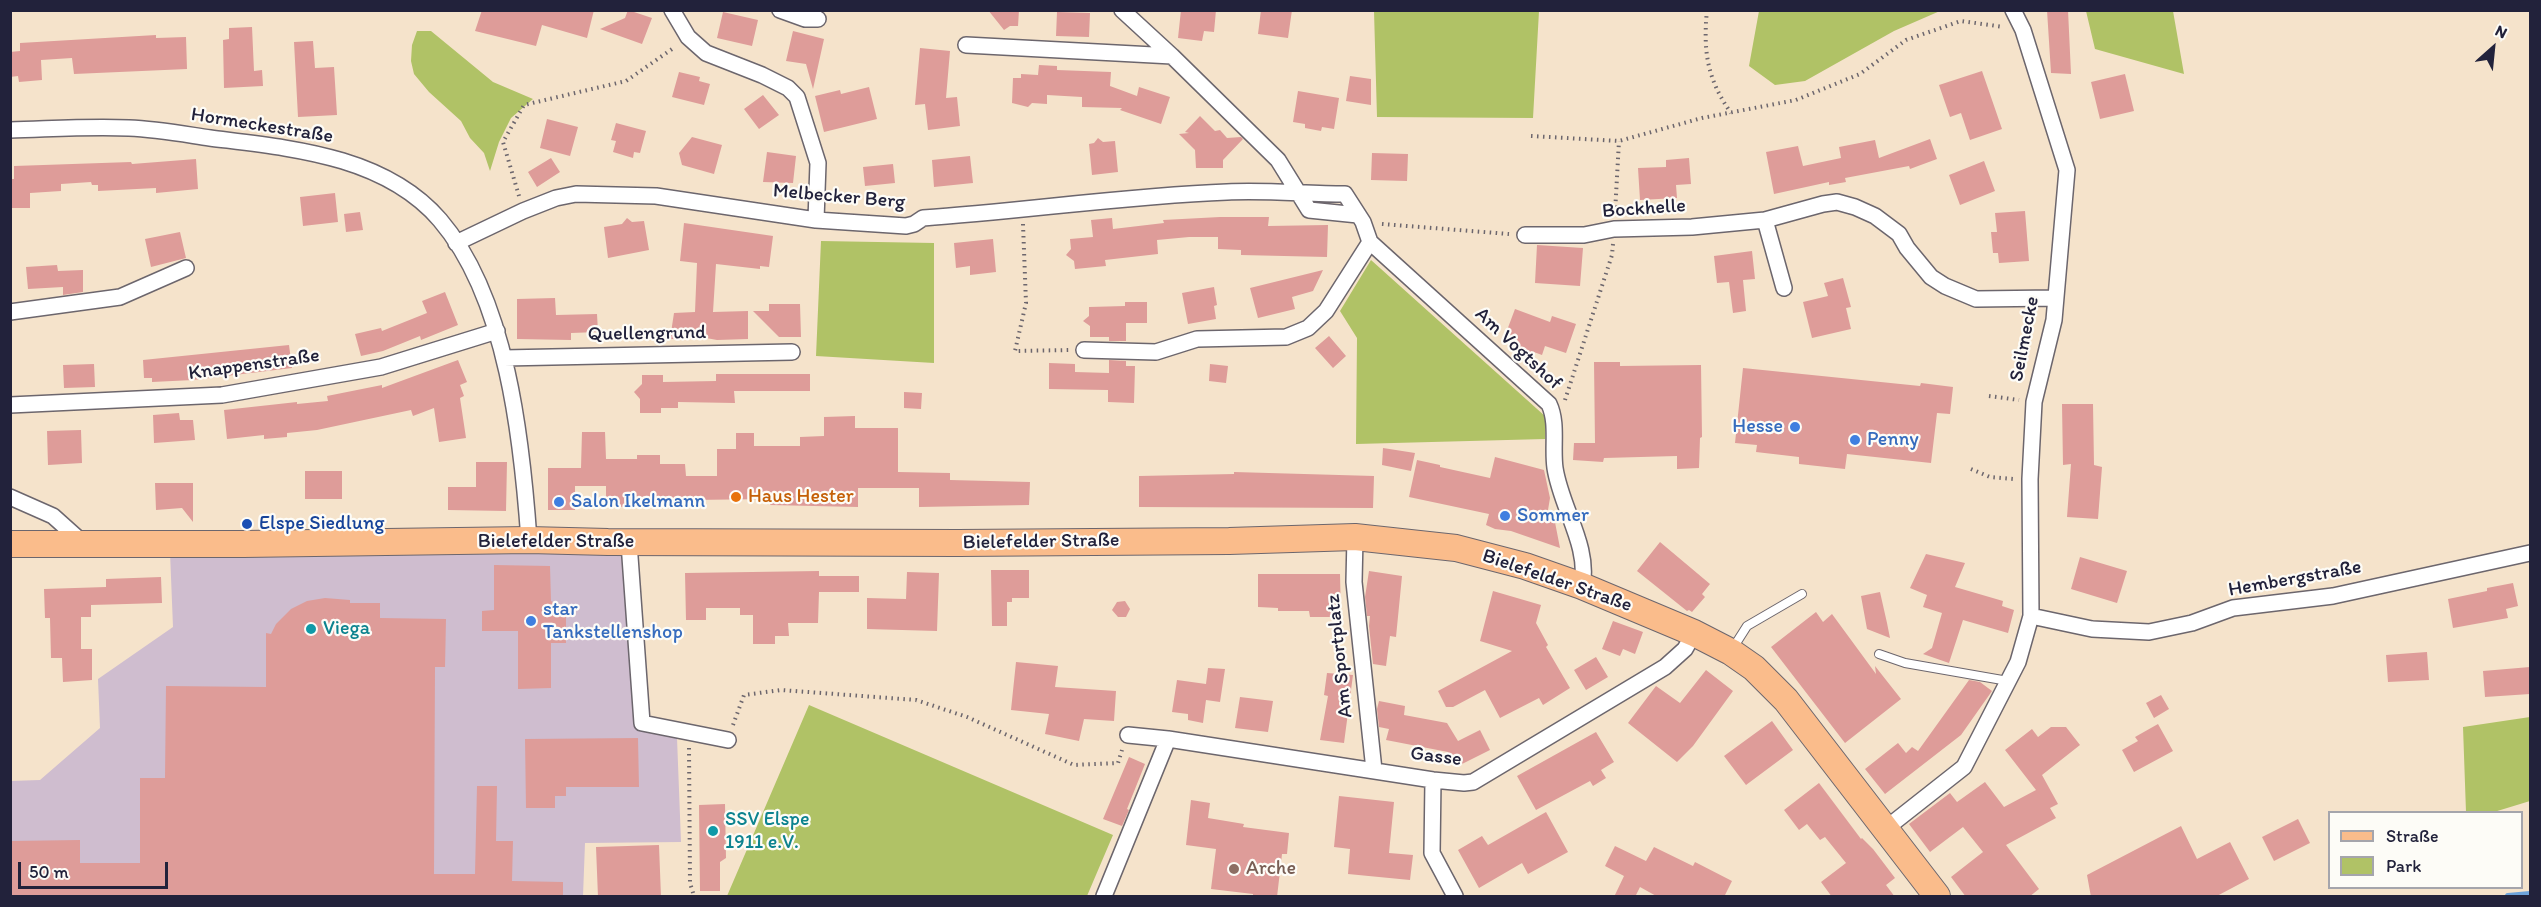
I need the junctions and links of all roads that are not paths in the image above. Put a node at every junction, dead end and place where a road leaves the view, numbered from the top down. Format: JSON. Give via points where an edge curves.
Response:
{"nodes":[{"id":1,"x":672,"y":10,"type":"edge"},
{"id":2,"x":780,"y":10,"type":"edge"},
{"id":3,"x":1122,"y":10,"type":"edge"},
{"id":4,"x":2013,"y":10,"type":"edge"},
{"id":5,"x":818,"y":19,"type":"dead end"},
{"id":6,"x":966,"y":45,"type":"dead end"},
{"id":7,"x":1172,"y":56,"type":"junction"},
{"id":8,"x":10,"y":130,"type":"edge"},
{"id":9,"x":1299,"y":194,"type":"junction"},
{"id":10,"x":816,"y":220,"type":"junction"},
{"id":11,"x":1765,"y":220,"type":"junction"},
{"id":12,"x":1525,"y":235,"type":"road end"},
{"id":13,"x":1370,"y":242,"type":"junction"},
{"id":14,"x":456,"y":243,"type":"junction"},
{"id":15,"x":186,"y":268,"type":"dead end"},
{"id":16,"x":1784,"y":288,"type":"dead end"},
{"id":17,"x":2055,"y":298,"type":"junction"},
{"id":18,"x":10,"y":312,"type":"edge"},
{"id":19,"x":497,"y":331,"type":"junction"},
{"id":20,"x":1084,"y":350,"type":"road end"},
{"id":21,"x":792,"y":352,"type":"dead end"},
{"id":22,"x":504,"y":358,"type":"junction"},
{"id":23,"x":10,"y":405,"type":"edge"},
{"id":24,"x":10,"y":497,"type":"edge"},
{"id":25,"x":1355,"y":537,"type":"junction"},
{"id":26,"x":530,"y":540,"type":"junction"},
{"id":27,"x":82,"y":542,"type":"junction"},
{"id":28,"x":629,"y":543,"type":"junction"},
{"id":29,"x":10,"y":544,"type":"edge"},
{"id":30,"x":2530,"y":553,"type":"edge"},
{"id":31,"x":1582,"y":586,"type":"junction"},
{"id":32,"x":1803,"y":594,"type":"dead end"},
{"id":33,"x":2031,"y":616,"type":"junction"},
{"id":34,"x":1694,"y":633,"type":"junction"},
{"id":35,"x":1731,"y":652,"type":"junction"},
{"id":36,"x":1879,"y":654,"type":"dead end"},
{"id":37,"x":2008,"y":681,"type":"junction"},
{"id":38,"x":1128,"y":735,"type":"road end"},
{"id":39,"x":1168,"y":739,"type":"junction"},
{"id":40,"x":728,"y":740,"type":"road end"},
{"id":41,"x":1374,"y":770,"type":"junction"},
{"id":42,"x":1432,"y":780,"type":"junction"},
{"id":43,"x":1884,"y":830,"type":"junction"},
{"id":44,"x":1104,"y":897,"type":"edge"},
{"id":45,"x":1455,"y":897,"type":"edge"},
{"id":46,"x":1937,"y":897,"type":"edge"}],
"edges":[{"from":1,"to":10,"type":"street","via":[[688,37],[706,53],[762,75],[797,97],[818,163]]},
{"from":2,"to":5,"type":"street","via":[[805,20]]},
{"from":3,"to":7,"type":"street"},
{"from":4,"to":17,"type":"street","name":"Seilmecke","via":[[2023,30],[2067,170]]},
{"from":6,"to":7,"type":"street"},
{"from":7,"to":9,"type":"street","via":[[1278,160]]},
{"from":8,"to":14,"type":"street","name":"Hormeckestraße","via":[[130,128],[312,153],[348,163],[415,197],[440,220]]},
{"from":9,"to":10,"type":"street","name":"Melbecker Berg","via":[[1184,195],[923,218],[906,226]]},
{"from":9,"to":13,"type":"street","name":"Am Vogtshof","via":[[1345,194],[1361,218]]},
{"from":10,"to":14,"type":"street","name":"Melbecker Berg","via":[[656,196],[576,194],[523,211]]},
{"from":11,"to":12,"type":"street","name":"Bockhelle","via":[[1614,229],[1584,236]]},
{"from":11,"to":16,"type":"street"},
{"from":11,"to":17,"type":"street","name":"Bockhelle","via":[[1823,204],[1846,204],[1875,216],[1899,234],[1906,248],[1945,286],[1976,299]]},
{"from":13,"to":20,"type":"street","via":[[1326,311],[1308,328],[1286,337],[1197,339],[1156,352]]},
{"from":13,"to":31,"type":"street","name":"Am Vogtshof","via":[[1549,404],[1554,414],[1556,471],[1584,561]]},
{"from":14,"to":19,"type":"street","name":"Hormeckestraße","via":[[479,285]]},
{"from":15,"to":18,"type":"street","via":[[120,297]]},
{"from":17,"to":33,"type":"street","name":"Seilmecke","via":[[2054,320],[2034,402]]},
{"from":19,"to":22,"type":"street","name":"Hormeckestraße"},
{"from":19,"to":23,"type":"street","name":"Knappenstraße","via":[[381,367],[222,395]]},
{"from":21,"to":22,"type":"street","name":"Quellengrund"},
{"from":22,"to":26,"type":"street","name":"Hormeckestraße"},
{"from":24,"to":27,"type":"street","via":[[53,516]]},
{"from":25,"to":28,"type":"main road","name":"Bielefelder Straße"},
{"from":25,"to":31,"type":"main road","name":"Bielefelder Straße","via":[[1456,548]]},
{"from":25,"to":41,"type":"street","name":"Am Sportplatz","via":[[1357,626]]},
{"from":26,"to":27,"type":"main road","name":"Bielefelder Straße"},
{"from":26,"to":28,"type":"main road","name":"Bielefelder Straße"},
{"from":27,"to":29,"type":"main road","name":"Bielefelder Straße"},
{"from":28,"to":40,"type":"street","via":[[642,723]]},
{"from":30,"to":33,"type":"street","name":"Hembergstraße","via":[[2333,596],[2233,609],[2149,632],[2092,629]]},
{"from":31,"to":34,"type":"main road","name":"Bielefelder Straße"},
{"from":32,"to":35,"type":"lane","via":[[1748,626]]},
{"from":33,"to":37,"type":"street","name":"Seilmecke","via":[[2018,662]]},
{"from":34,"to":35,"type":"main road","name":"Bielefelder Straße"},
{"from":34,"to":42,"type":"street","name":"Gasse","via":[[1685,649],[1665,667],[1485,776],[1464,783]]},
{"from":35,"to":43,"type":"main road","name":"Bielefelder Straße","via":[[1754,668],[1786,700]]},
{"from":36,"to":37,"type":"lane","via":[[1905,663]]},
{"from":37,"to":43,"type":"street","name":"Seilmecke","via":[[1964,767]]},
{"from":38,"to":39,"type":"street","name":"Gasse"},
{"from":39,"to":41,"type":"street","name":"Gasse"},
{"from":39,"to":44,"type":"street"},
{"from":41,"to":42,"type":"street","name":"Gasse"},
{"from":42,"to":45,"type":"street","via":[[1432,853]]},
{"from":43,"to":46,"type":"main road","name":"Bielefelder Straße"}]}
